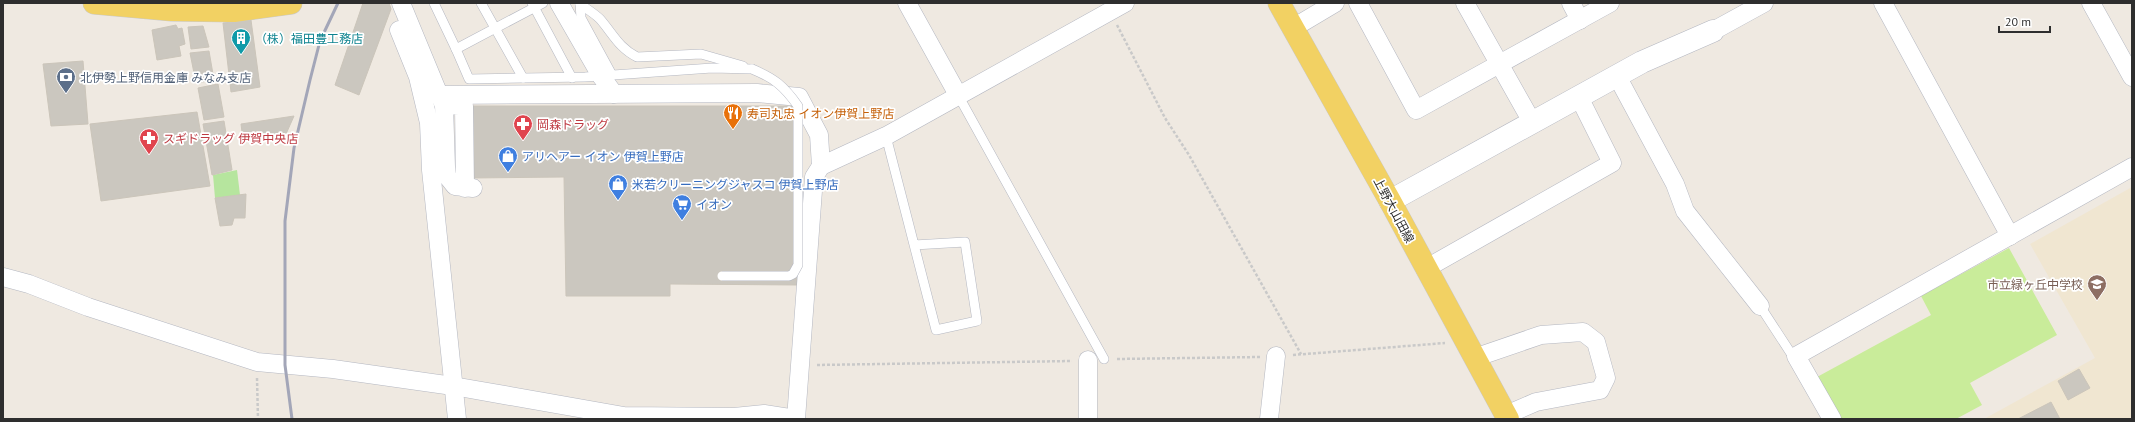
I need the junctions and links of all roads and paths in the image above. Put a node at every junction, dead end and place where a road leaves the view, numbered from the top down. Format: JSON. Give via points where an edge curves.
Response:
{"nodes":[{"id":1,"x":94,"y":3,"type":"edge"},
{"id":2,"x":291,"y":3,"type":"edge"},
{"id":3,"x":389,"y":3,"type":"edge"},
{"id":4,"x":401,"y":3,"type":"edge"},
{"id":5,"x":434,"y":3,"type":"edge"},
{"id":6,"x":481,"y":3,"type":"edge"},
{"id":7,"x":543,"y":3,"type":"edge"},
{"id":8,"x":559,"y":3,"type":"edge"},
{"id":9,"x":907,"y":3,"type":"edge"},
{"id":10,"x":1279,"y":3,"type":"edge"},
{"id":11,"x":1335,"y":3,"type":"edge"},
{"id":12,"x":1358,"y":3,"type":"edge"},
{"id":13,"x":1465,"y":3,"type":"edge"},
{"id":14,"x":1570,"y":3,"type":"edge"},
{"id":15,"x":1610,"y":3,"type":"edge"},
{"id":16,"x":1883,"y":3,"type":"edge"},
{"id":17,"x":2091,"y":3,"type":"edge"},
{"id":18,"x":580,"y":4,"type":"edge"},
{"id":19,"x":533,"y":5,"type":"edge"},
{"id":20,"x":1756,"y":5,"type":"edge"},
{"id":21,"x":169,"y":7,"type":"edge"},
{"id":22,"x":1117,"y":7,"type":"edge"},
{"id":23,"x":1580,"y":20,"type":"junction"},
{"id":24,"x":1293,"y":28,"type":"junction"},
{"id":25,"x":495,"y":29,"type":"junction"},
{"id":26,"x":1713,"y":31,"type":"joint"},
{"id":27,"x":456,"y":49,"type":"junction"},
{"id":28,"x":1499,"y":64,"type":"junction"},
{"id":29,"x":752,"y":69,"type":"junction"},
{"id":30,"x":599,"y":76,"type":"junction"},
{"id":31,"x":1617,"y":76,"type":"junction"},
{"id":32,"x":2132,"y":77,"type":"edge"},
{"id":33,"x":523,"y":78,"type":"junction"},
{"id":34,"x":572,"y":78,"type":"junction"},
{"id":35,"x":614,"y":94,"type":"junction"},
{"id":36,"x":958,"y":95,"type":"junction"},
{"id":37,"x":1578,"y":97,"type":"junction"},
{"id":38,"x":442,"y":100,"type":"junction"},
{"id":39,"x":1532,"y":122,"type":"junction"},
{"id":40,"x":886,"y":136,"type":"junction"},
{"id":41,"x":822,"y":166,"type":"junction"},
{"id":42,"x":2132,"y":167,"type":"edge"},
{"id":43,"x":1390,"y":201,"type":"junction"},
{"id":44,"x":2010,"y":236,"type":"junction"},
{"id":45,"x":914,"y":245,"type":"junction"},
{"id":46,"x":1425,"y":269,"type":"junction"},
{"id":47,"x":722,"y":276,"type":"dead end"},
{"id":48,"x":3,"y":277,"type":"edge"},
{"id":49,"x":1760,"y":306,"type":"joint"},
{"id":50,"x":1463,"y":336,"type":"junction"},
{"id":51,"x":1301,"y":354,"type":"junction"},
{"id":52,"x":1276,"y":356,"type":"junction"},
{"id":53,"x":1796,"y":356,"type":"junction"},
{"id":54,"x":1474,"y":358,"type":"junction"},
{"id":55,"x":1096,"y":360,"type":"junction"},
{"id":56,"x":257,"y":362,"type":"junction"},
{"id":57,"x":800,"y":366,"type":"junction"},
{"id":58,"x":453,"y":386,"type":"junction"},
{"id":59,"x":1507,"y":417,"type":"edge"},
{"id":60,"x":258,"y":419,"type":"edge"},
{"id":61,"x":457,"y":419,"type":"edge"},
{"id":62,"x":796,"y":419,"type":"edge"},
{"id":63,"x":1088,"y":419,"type":"edge"},
{"id":64,"x":1268,"y":419,"type":"edge"},
{"id":65,"x":1832,"y":419,"type":"edge"}],
"edges":[{"from":1,"to":21,"type":"main road"},
{"from":2,"to":21,"type":"main road","via":[[234,11]]},
{"from":3,"to":58,"type":"street","via":[[418,77],[429,123],[431,170]]},
{"from":4,"to":38,"type":"street"},
{"from":5,"to":27,"type":"lane"},
{"from":6,"to":25,"type":"lane"},
{"from":7,"to":19,"type":"lane"},
{"from":8,"to":30,"type":"street"},
{"from":9,"to":36,"type":"street"},
{"from":10,"to":24,"type":"main road","name":"上野大山田線"},
{"from":11,"to":24,"type":"street"},
{"from":12,"to":28,"type":"street","via":[[1416,110]]},
{"from":13,"to":28,"type":"street"},
{"from":14,"to":23,"type":"street"},
{"from":15,"to":23,"type":"street"},
{"from":16,"to":44,"type":"street"},
{"from":17,"to":32,"type":"street"},
{"from":18,"to":29,"type":"lane","via":[[600,19],[616,42],[637,57],[701,54]]},
{"from":18,"to":30,"type":"lane","via":[[581,18]]},
{"from":19,"to":25,"type":"lane"},
{"from":19,"to":34,"type":"lane"},
{"from":20,"to":26,"type":"street"},
{"from":22,"to":36,"type":"street"},
{"from":22,"to":51,"type":"path","via":[[1165,118],[1189,155]]},
{"from":23,"to":28,"type":"street"},
{"from":24,"to":43,"type":"main road","name":"上野大山田線"},
{"from":25,"to":27,"type":"lane"},
{"from":25,"to":33,"type":"lane"},
{"from":26,"to":31,"type":"street","via":[[1642,62]]},
{"from":27,"to":33,"type":"lane","via":[[469,79]]},
{"from":28,"to":39,"type":"street"},
{"from":29,"to":30,"type":"lane","via":[[712,68]]},
{"from":29,"to":47,"type":"lane","bridge":true,"via":[[771,77],[787,90],[798,106],[798,265],[793,274],[782,277]]},
{"from":30,"to":34,"type":"lane"},
{"from":30,"to":35,"type":"street"},
{"from":31,"to":37,"type":"street"},
{"from":31,"to":49,"type":"street","via":[[1675,184],[1685,211]]},
{"from":33,"to":34,"type":"lane"},
{"from":35,"to":38,"type":"street"},
{"from":35,"to":41,"type":"street","via":[[757,93],[799,97],[819,135]]},
{"from":36,"to":40,"type":"street"},
{"from":36,"to":55,"type":"lane"},
{"from":37,"to":39,"type":"street"},
{"from":37,"to":46,"type":"street","via":[[1612,163]]},
{"from":38,"to":38,"type":"street","via":[[447,176],[455,186],[469,188],[464,106]]},
{"from":39,"to":43,"type":"street"},
{"from":40,"to":41,"type":"street"},
{"from":40,"to":45,"type":"lane"},
{"from":41,"to":57,"type":"street","via":[[814,177]]},
{"from":42,"to":44,"type":"street"},
{"from":43,"to":46,"type":"main road","name":"上野大山田線"},
{"from":44,"to":53,"type":"street"},
{"from":45,"to":45,"type":"lane","via":[[965,242],[976,321],[936,330]]},
{"from":46,"to":50,"type":"main road","name":"上野大山田線"},
{"from":48,"to":56,"type":"street"},
{"from":49,"to":53,"type":"lane","via":[[1790,352]]},
{"from":50,"to":51,"type":"path","via":[[1447,343]]},
{"from":50,"to":54,"type":"main road","name":"上野大山田線"},
{"from":51,"to":52,"type":"path"},
{"from":52,"to":55,"type":"path"},
{"from":52,"to":64,"type":"street"},
{"from":53,"to":65,"type":"street"},
{"from":54,"to":59,"type":"main road","name":"上野大山田線"},
{"from":54,"to":59,"type":"street","via":[[1541,335],[1583,332],[1596,342],[1606,378],[1600,390],[1536,402]]},
{"from":55,"to":57,"type":"path"},
{"from":55,"to":63,"type":"street"},
{"from":56,"to":58,"type":"street","via":[[333,369]]},
{"from":56,"to":60,"type":"path"},
{"from":57,"to":62,"type":"street"},
{"from":58,"to":61,"type":"street"},
{"from":58,"to":62,"type":"street","via":[[624,416],[734,417],[764,414]]}]}
